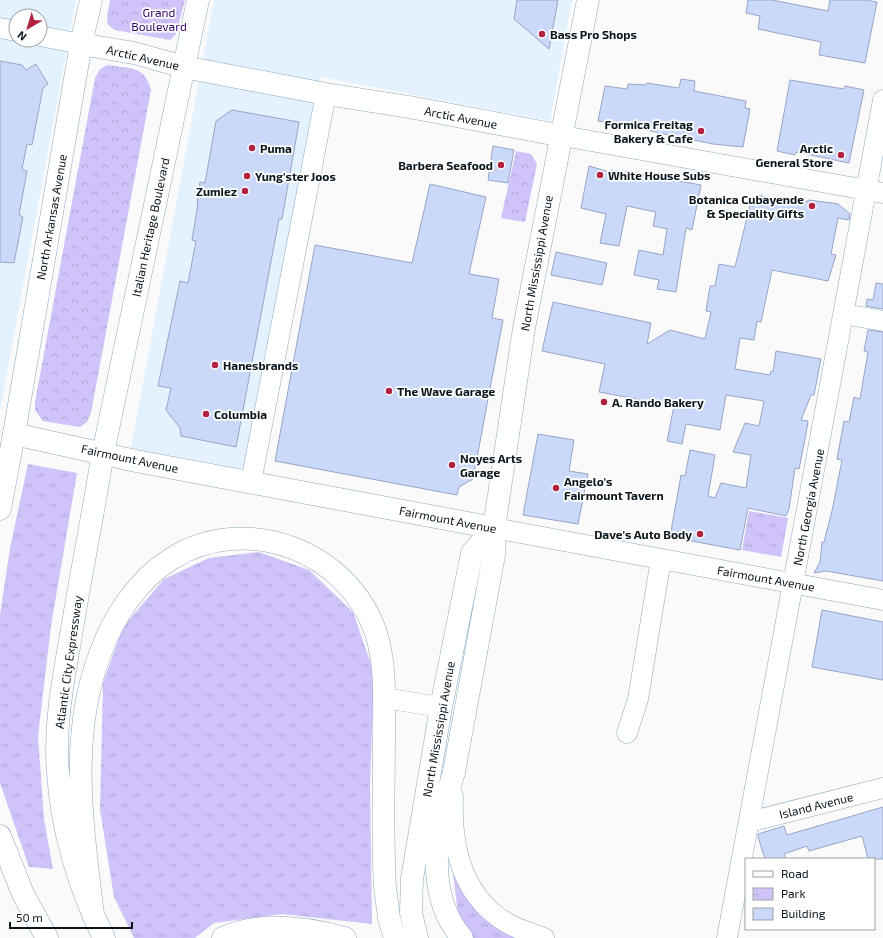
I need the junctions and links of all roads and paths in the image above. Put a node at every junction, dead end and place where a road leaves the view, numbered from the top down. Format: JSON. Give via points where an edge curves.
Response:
{"nodes":[{"id":1,"x":91,"y":0,"type":"edge"},
{"id":2,"x":198,"y":0,"type":"edge"},
{"id":3,"x":588,"y":0,"type":"edge"},
{"id":4,"x":48,"y":38,"type":"edge"},
{"id":5,"x":81,"y":44,"type":"junction"},
{"id":6,"x":184,"y":67,"type":"junction"},
{"id":7,"x":326,"y":94,"type":"junction"},
{"id":8,"x":883,"y":100,"type":"edge"},
{"id":9,"x":563,"y":136,"type":"junction"},
{"id":10,"x":875,"y":192,"type":"edge"},
{"id":11,"x":844,"y":314,"type":"junction"},
{"id":12,"x":883,"y":321,"type":"edge"},
{"id":13,"x":7,"y":433,"type":"edge"},
{"id":14,"x":103,"y":453,"type":"junction"},
{"id":15,"x":251,"y":482,"type":"junction"},
{"id":16,"x":0,"y":509,"type":"edge"},
{"id":17,"x":494,"y":528,"type":"junction"},
{"id":18,"x":661,"y":559,"type":"junction"},
{"id":19,"x":793,"y":583,"type":"junction"},
{"id":20,"x":883,"y":600,"type":"edge"},
{"id":21,"x":384,"y":698,"type":"junction"},
{"id":22,"x":441,"y":707,"type":"junction"},
{"id":23,"x":627,"y":733,"type":"dead end"},
{"id":24,"x":454,"y":772,"type":"junction"},
{"id":25,"x":883,"y":788,"type":"edge"},
{"id":26,"x":749,"y":822,"type":"junction"},
{"id":27,"x":0,"y":836,"type":"edge"},
{"id":28,"x":0,"y":880,"type":"edge"},
{"id":29,"x":93,"y":915,"type":"junction"},
{"id":30,"x":42,"y":930,"type":"edge"},
{"id":31,"x":336,"y":936,"type":"edge"},
{"id":32,"x":104,"y":938,"type":"edge"},
{"id":33,"x":223,"y":938,"type":"edge"},
{"id":34,"x":395,"y":938,"type":"edge"},
{"id":35,"x":417,"y":938,"type":"edge"},
{"id":36,"x":462,"y":938,"type":"edge"},
{"id":37,"x":544,"y":938,"type":"edge"},
{"id":38,"x":727,"y":938,"type":"edge"}],
"edges":[{"from":1,"to":5,"type":"main road","name":"North Arkansas Avenue"},
{"from":2,"to":6,"type":"main road","name":"Italian Heritage Boulevard"},
{"from":3,"to":9,"type":"main road","name":"North Mississippi Avenue"},
{"from":4,"to":5,"type":"street","name":"Arctic Avenue"},
{"from":5,"to":6,"type":"main road","name":"Arctic Avenue","via":[[134,53]]},
{"from":5,"to":13,"type":"main road","name":"North Arkansas Avenue"},
{"from":6,"to":7,"type":"main road","name":"Arctic Avenue"},
{"from":6,"to":14,"type":"main road","name":"Italian Heritage Boulevard"},
{"from":7,"to":9,"type":"main road","name":"Arctic Avenue"},
{"from":7,"to":15,"type":"street"},
{"from":8,"to":10,"type":"street","name":"North Georgia Avenue"},
{"from":9,"to":10,"type":"street","name":"Arctic Avenue"},
{"from":9,"to":17,"type":"main road","name":"North Mississippi Avenue","via":[[557,152],[524,328]]},
{"from":10,"to":11,"type":"street","name":"North Georgia Avenue"},
{"from":11,"to":12,"type":"street"},
{"from":11,"to":19,"type":"street","name":"North Georgia Avenue"},
{"from":13,"to":14,"type":"main road","name":"Fairmount Avenue"},
{"from":13,"to":16,"type":"main road"},
{"from":14,"to":15,"type":"main road","name":"Fairmount Avenue"},
{"from":14,"to":29,"type":"main road","name":"Atlantic City Expressway","via":[[63,681],[57,741],[59,786],[66,830],[75,866]]},
{"from":15,"to":17,"type":"main road","name":"Fairmount Avenue"},
{"from":17,"to":18,"type":"street","name":"Fairmount Avenue"},
{"from":17,"to":22,"type":"main road","name":"North Mississippi Avenue","via":[[472,553]]},
{"from":17,"to":24,"type":"main road","name":"North Mississippi Avenue","via":[[494,555]]},
{"from":18,"to":19,"type":"street","name":"Fairmount Avenue"},
{"from":18,"to":23,"type":"street","via":[[638,699]]},
{"from":19,"to":20,"type":"street","name":"Fairmount Avenue"},
{"from":19,"to":26,"type":"street","name":"North Georgia Avenue"},
{"from":21,"to":22,"type":"street"},
{"from":21,"to":29,"type":"main road","via":[[380,648],[370,620],[353,592],[332,570],[318,560],[292,547],[262,539],[216,541],[171,559],[146,579],[115,621],[99,655],[88,698],[81,748],[80,797]]},
{"from":21,"to":34,"type":"main road","via":[[384,872],[386,903]]},
{"from":22,"to":35,"type":"main road","name":"North Mississippi Avenue","via":[[412,879],[412,913]]},
{"from":24,"to":36,"type":"main road","name":"North Mississippi Avenue","via":[[445,802],[437,872],[445,910]]},
{"from":24,"to":37,"type":"street","via":[[454,835],[459,862],[469,884],[483,903],[499,918]]},
{"from":25,"to":26,"type":"street","name":"Island Avenue"},
{"from":26,"to":38,"type":"street","name":"North Georgia Avenue"},
{"from":27,"to":30,"type":"main road","via":[[11,866]]},
{"from":28,"to":30,"type":"main road"},
{"from":29,"to":32,"type":"main road","name":"Atlantic City Expressway"},
{"from":31,"to":33,"type":"main road","via":[[272,928]]}]}
